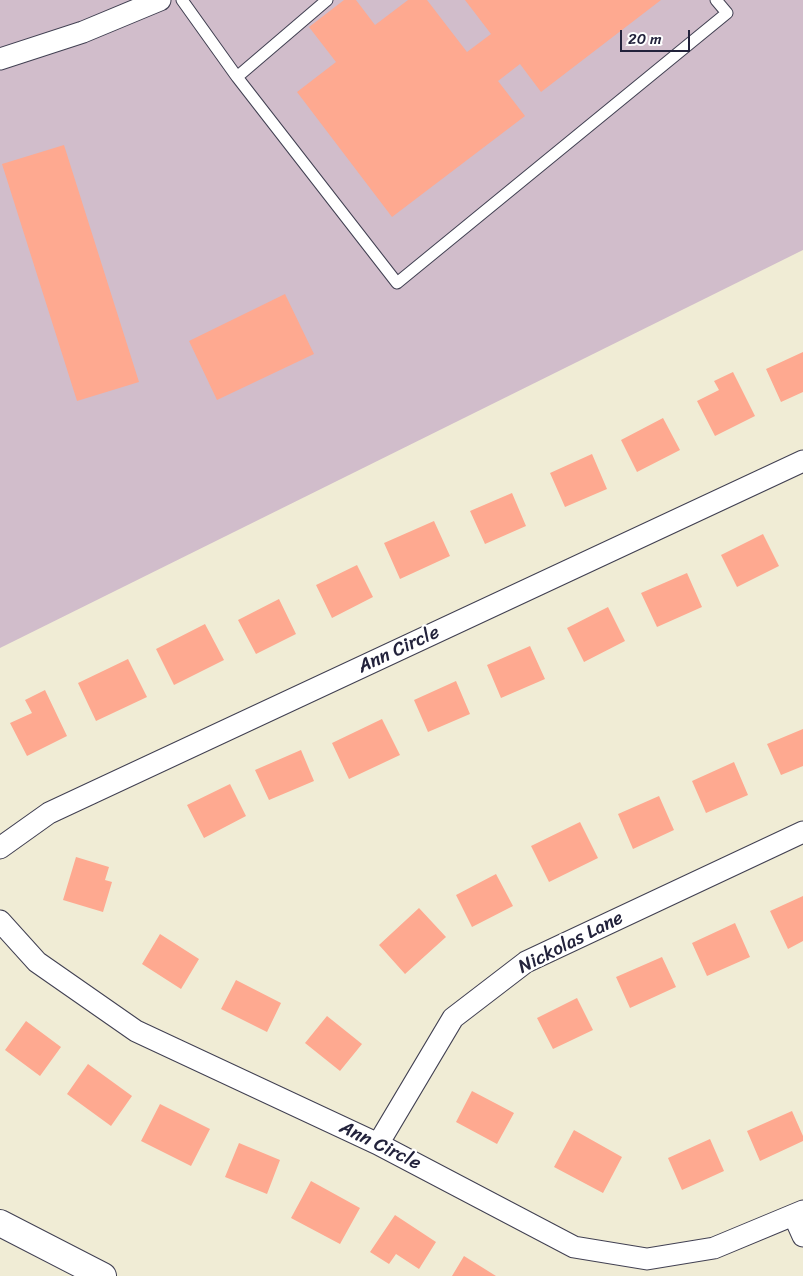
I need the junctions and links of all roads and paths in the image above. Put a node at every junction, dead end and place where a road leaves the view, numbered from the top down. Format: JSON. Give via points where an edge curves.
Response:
{"nodes":[{"id":1,"x":160,"y":0,"type":"edge"},
{"id":2,"x":182,"y":0,"type":"edge"},
{"id":3,"x":327,"y":0,"type":"edge"},
{"id":4,"x":716,"y":0,"type":"edge"},
{"id":5,"x":0,"y":59,"type":"edge"},
{"id":6,"x":237,"y":77,"type":"junction"},
{"id":7,"x":803,"y":461,"type":"edge"},
{"id":8,"x":803,"y":832,"type":"edge"},
{"id":9,"x":0,"y":848,"type":"edge"},
{"id":10,"x":0,"y":921,"type":"edge"},
{"id":11,"x":378,"y":1144,"type":"junction"},
{"id":12,"x":798,"y":1213,"type":"edge"},
{"id":13,"x":0,"y":1223,"type":"edge"},
{"id":14,"x":803,"y":1236,"type":"edge"},
{"id":15,"x":103,"y":1276,"type":"edge"}],
"edges":[{"from":1,"to":5,"type":"street","via":[[82,32]]},
{"from":2,"to":6,"type":"lane"},
{"from":3,"to":6,"type":"lane"},
{"from":4,"to":6,"type":"lane","via":[[727,14],[397,282]]},
{"from":7,"to":9,"type":"street","name":"Ann Circle","via":[[48,813]]},
{"from":8,"to":11,"type":"street","name":"Nickolas Lane","via":[[526,962],[453,1018]]},
{"from":10,"to":11,"type":"street","name":"Ann Circle","via":[[37,962],[136,1031]]},
{"from":11,"to":12,"type":"street","name":"Ann Circle","via":[[574,1247],[647,1259],[714,1248]]},
{"from":12,"to":14,"type":"street","name":"Ann Circle"},
{"from":13,"to":15,"type":"street"}]}
